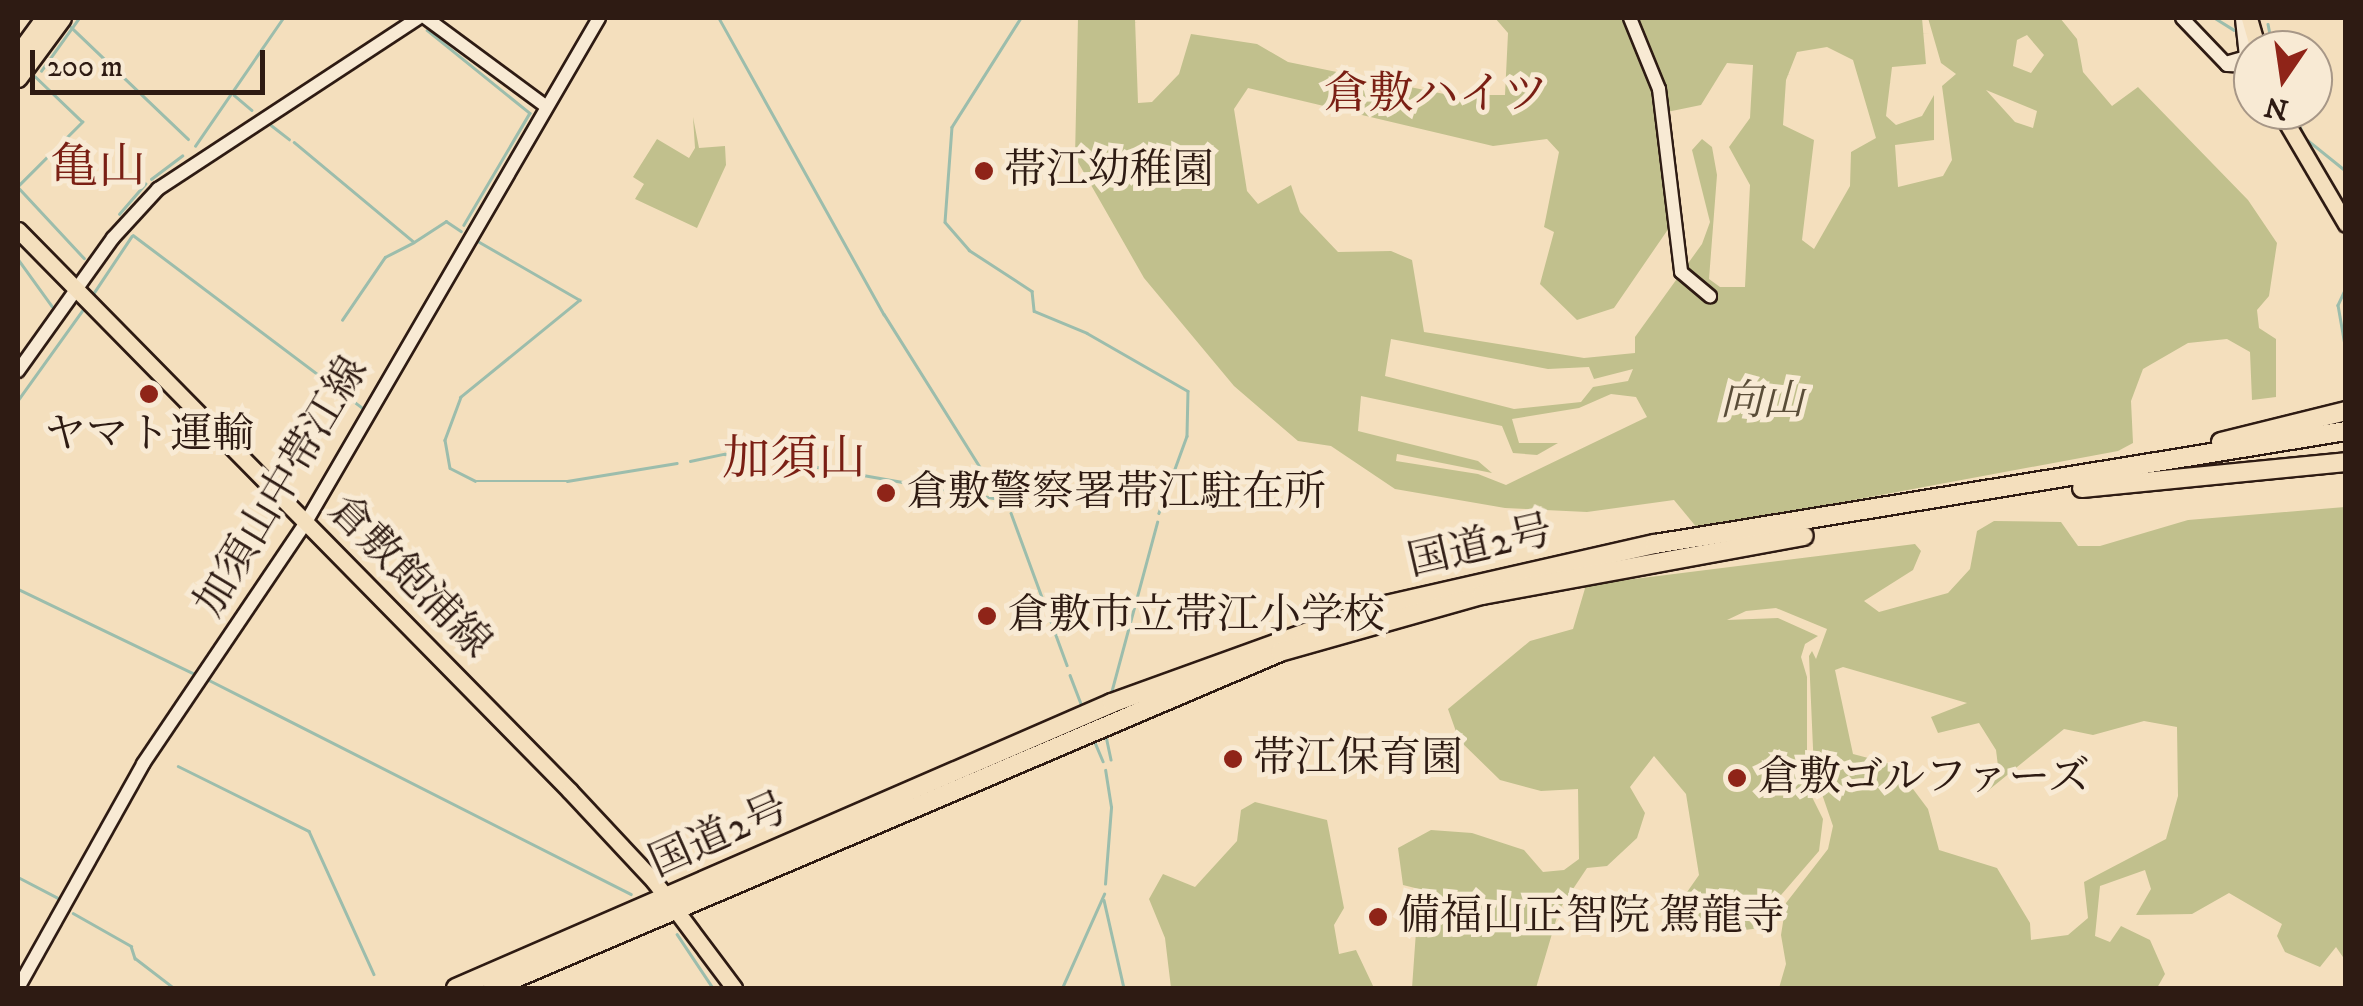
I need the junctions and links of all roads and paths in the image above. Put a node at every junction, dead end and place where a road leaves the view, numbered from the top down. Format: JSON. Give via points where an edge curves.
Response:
{"nodes":[{"id":1,"x":46,"y":18,"type":"edge"},
{"id":2,"x":62,"y":18,"type":"edge"},
{"id":3,"x":418,"y":18,"type":"edge"},
{"id":4,"x":426,"y":18,"type":"edge"},
{"id":5,"x":599,"y":18,"type":"edge"},
{"id":6,"x":1630,"y":18,"type":"edge"},
{"id":7,"x":2182,"y":18,"type":"edge"},
{"id":8,"x":2248,"y":18,"type":"edge"},
{"id":9,"x":18,"y":56,"type":"edge"},
{"id":10,"x":2221,"y":60,"type":"junction"},
{"id":11,"x":2233,"y":68,"type":"edge"},
{"id":12,"x":18,"y":78,"type":"edge"},
{"id":13,"x":544,"y":105,"type":"junction"},
{"id":14,"x":2291,"y":130,"type":"edge"},
{"id":15,"x":2346,"y":224,"type":"edge"},
{"id":16,"x":18,"y":230,"type":"edge"},
{"id":17,"x":76,"y":291,"type":"junction"},
{"id":18,"x":1710,"y":296,"type":"dead end"},
{"id":19,"x":18,"y":371,"type":"edge"},
{"id":20,"x":2346,"y":410,"type":"edge"},
{"id":21,"x":2346,"y":431,"type":"edge"},
{"id":22,"x":2346,"y":443,"type":"edge"},
{"id":23,"x":2346,"y":462,"type":"edge"},
{"id":24,"x":2086,"y":482,"type":"junction"},
{"id":25,"x":306,"y":522,"type":"junction"},
{"id":26,"x":672,"y":903,"type":"junction"},
{"id":27,"x":18,"y":988,"type":"edge"},
{"id":28,"x":456,"y":988,"type":"edge"},
{"id":29,"x":492,"y":988,"type":"edge"},
{"id":30,"x":734,"y":988,"type":"edge"}],
"edges":[{"from":1,"to":9,"type":"highway"},
{"from":2,"to":12,"type":"highway"},
{"from":3,"to":17,"type":"main road","via":[[158,188]]},
{"from":4,"to":13,"type":"main road"},
{"from":5,"to":13,"type":"main road","name":"加須山中帯江線"},
{"from":6,"to":18,"type":"main road","via":[[1658,88],[1681,272]]},
{"from":7,"to":10,"type":"main road"},
{"from":8,"to":10,"type":"main road","via":[[2246,56],[2240,63]]},
{"from":10,"to":11,"type":"main road"},
{"from":13,"to":25,"type":"main road","name":"加須山中帯江線"},
{"from":14,"to":15,"type":"main road"},
{"from":16,"to":17,"type":"main road","name":"倉敷飽浦線"},
{"from":17,"to":19,"type":"main road"},
{"from":17,"to":25,"type":"main road","name":"倉敷飽浦線"},
{"from":20,"to":24,"type":"highway"},
{"from":21,"to":24,"type":"highway","name":"国道2号"},
{"from":22,"to":24,"type":"highway","name":"国道2号"},
{"from":23,"to":24,"type":"highway"},
{"from":24,"to":26,"type":"highway","name":"国道2号","via":[[1654,544],[1377,607],[1204,666]]},
{"from":25,"to":26,"type":"main road","name":"倉敷飽浦線"},
{"from":25,"to":27,"type":"main road","name":"加須山中帯江線","via":[[143,764]]},
{"from":26,"to":28,"type":"highway","name":"国道2号"},
{"from":26,"to":29,"type":"highway","name":"国道2号"},
{"from":26,"to":30,"type":"main road","name":"倉敷飽浦線"}]}
